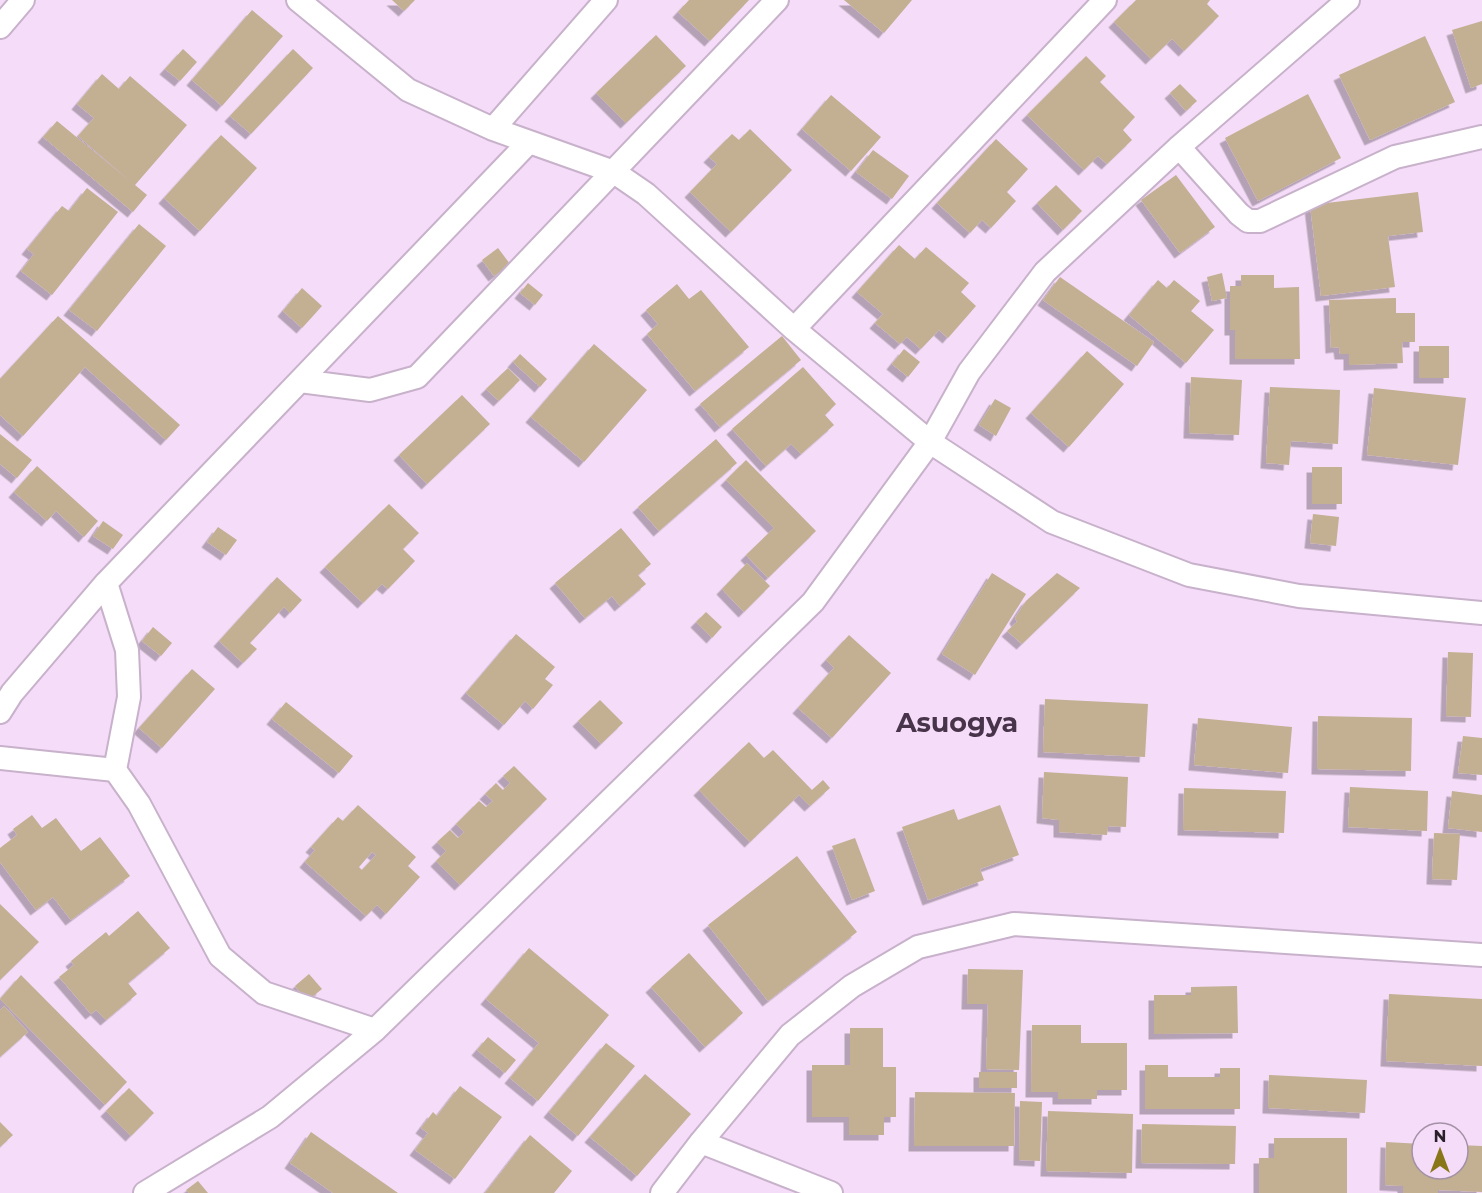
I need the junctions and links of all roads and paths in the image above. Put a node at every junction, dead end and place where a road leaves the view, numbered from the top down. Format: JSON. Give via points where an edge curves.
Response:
{"nodes":[{"id":1,"x":23,"y":0,"type":"edge"},
{"id":2,"x":298,"y":0,"type":"edge"},
{"id":3,"x":606,"y":0,"type":"edge"},
{"id":4,"x":777,"y":0,"type":"edge"},
{"id":5,"x":1105,"y":0,"type":"edge"},
{"id":6,"x":1348,"y":0,"type":"edge"},
{"id":7,"x":0,"y":27,"type":"edge"},
{"id":8,"x":493,"y":129,"type":"junction"},
{"id":9,"x":1482,"y":137,"type":"edge"},
{"id":10,"x":529,"y":142,"type":"junction"},
{"id":11,"x":1179,"y":147,"type":"junction"},
{"id":12,"x":614,"y":172,"type":"junction"},
{"id":13,"x":794,"y":329,"type":"junction"},
{"id":14,"x":300,"y":381,"type":"junction"},
{"id":15,"x":930,"y":442,"type":"junction"},
{"id":16,"x":106,"y":583,"type":"junction"},
{"id":17,"x":1482,"y":613,"type":"edge"},
{"id":18,"x":0,"y":712,"type":"edge"},
{"id":19,"x":0,"y":758,"type":"edge"},
{"id":20,"x":115,"y":770,"type":"junction"},
{"id":21,"x":1482,"y":955,"type":"edge"},
{"id":22,"x":375,"y":1030,"type":"junction"},
{"id":23,"x":701,"y":1142,"type":"junction"},
{"id":24,"x":145,"y":1193,"type":"edge"},
{"id":25,"x":662,"y":1193,"type":"edge"},
{"id":26,"x":831,"y":1193,"type":"edge"}],
"edges":[{"from":1,"to":7,"type":"street"},
{"from":2,"to":8,"type":"street","via":[[408,90]]},
{"from":3,"to":8,"type":"street"},
{"from":4,"to":12,"type":"street"},
{"from":5,"to":13,"type":"street"},
{"from":6,"to":11,"type":"street"},
{"from":8,"to":10,"type":"street"},
{"from":9,"to":11,"type":"street","via":[[1395,157],[1260,221],[1248,221],[1239,214]]},
{"from":10,"to":12,"type":"street"},
{"from":10,"to":14,"type":"street"},
{"from":11,"to":15,"type":"street","via":[[1045,272],[969,372]]},
{"from":12,"to":13,"type":"street","via":[[646,194]]},
{"from":12,"to":14,"type":"street","via":[[417,376],[370,390]]},
{"from":13,"to":15,"type":"street"},
{"from":14,"to":16,"type":"street"},
{"from":15,"to":17,"type":"street","via":[[1052,522],[1189,575],[1299,596]]},
{"from":15,"to":22,"type":"street","via":[[813,602]]},
{"from":16,"to":18,"type":"street"},
{"from":16,"to":20,"type":"street","via":[[127,650],[129,696]]},
{"from":19,"to":20,"type":"street"},
{"from":20,"to":22,"type":"street","via":[[139,804],[220,956],[264,993]]},
{"from":21,"to":23,"type":"street","via":[[1014,924],[918,947],[852,986],[790,1035]]},
{"from":22,"to":24,"type":"street","via":[[270,1117]]},
{"from":23,"to":25,"type":"street"},
{"from":23,"to":26,"type":"street"}]}
